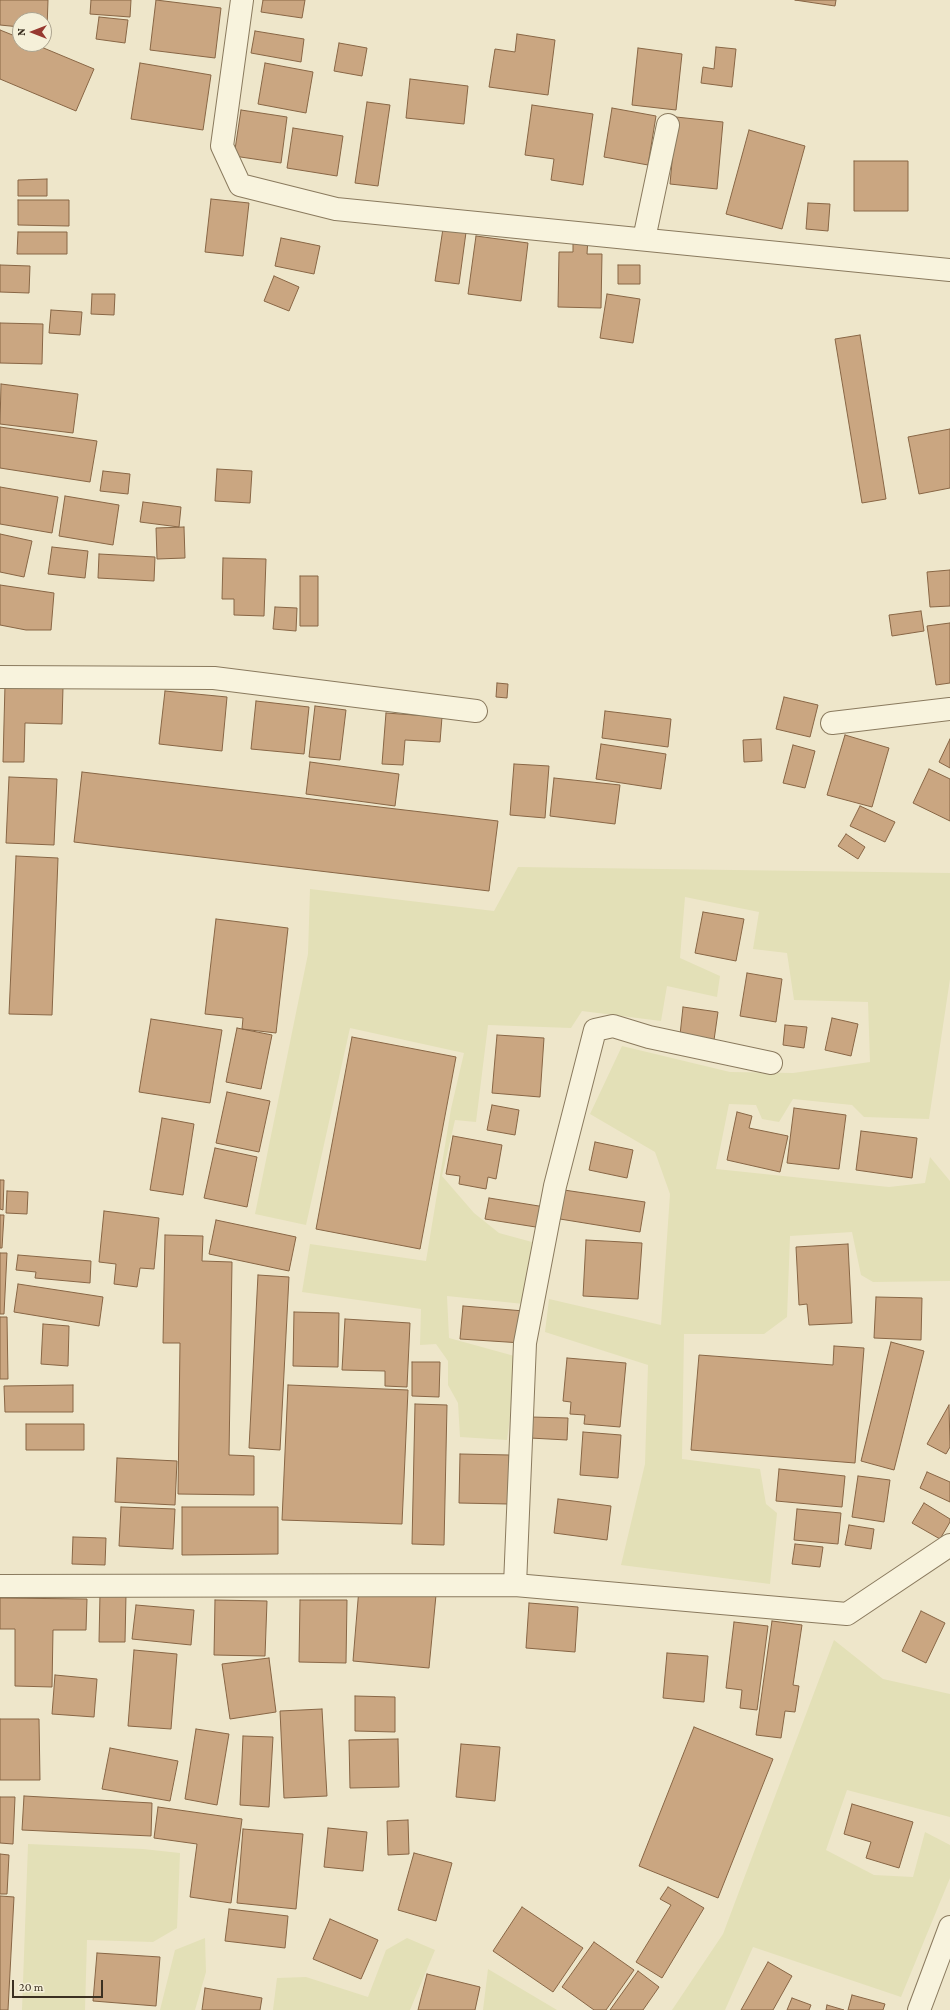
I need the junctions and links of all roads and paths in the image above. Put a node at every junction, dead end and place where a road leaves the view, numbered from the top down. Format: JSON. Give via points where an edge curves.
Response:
{"nodes":[{"id":1,"x":242,"y":0,"type":"edge"},
{"id":2,"x":668,"y":125,"type":"dead end"},
{"id":3,"x":644,"y":239,"type":"junction"},
{"id":4,"x":950,"y":270,"type":"edge"},
{"id":5,"x":0,"y":676,"type":"edge"},
{"id":6,"x":950,"y":709,"type":"edge"},
{"id":7,"x":476,"y":711,"type":"dead end"},
{"id":8,"x":832,"y":723,"type":"dead end"},
{"id":9,"x":771,"y":1063,"type":"dead end"},
{"id":10,"x":950,"y":1545,"type":"edge"},
{"id":11,"x":0,"y":1586,"type":"edge"},
{"id":12,"x":515,"y":1586,"type":"junction"},
{"id":13,"x":950,"y":1927,"type":"edge"},
{"id":14,"x":919,"y":2010,"type":"edge"}],
"edges":[{"from":1,"to":3,"type":"street","via":[[222,146],[240,184],[336,209]]},
{"from":2,"to":3,"type":"street"},
{"from":3,"to":4,"type":"street"},
{"from":5,"to":7,"type":"street","via":[[214,678]]},
{"from":6,"to":8,"type":"street"},
{"from":9,"to":12,"type":"street","via":[[649,1037],[613,1026],[595,1030],[555,1186],[525,1342]]},
{"from":10,"to":12,"type":"street","via":[[846,1614]]},
{"from":11,"to":12,"type":"street"},
{"from":13,"to":14,"type":"street"}]}
